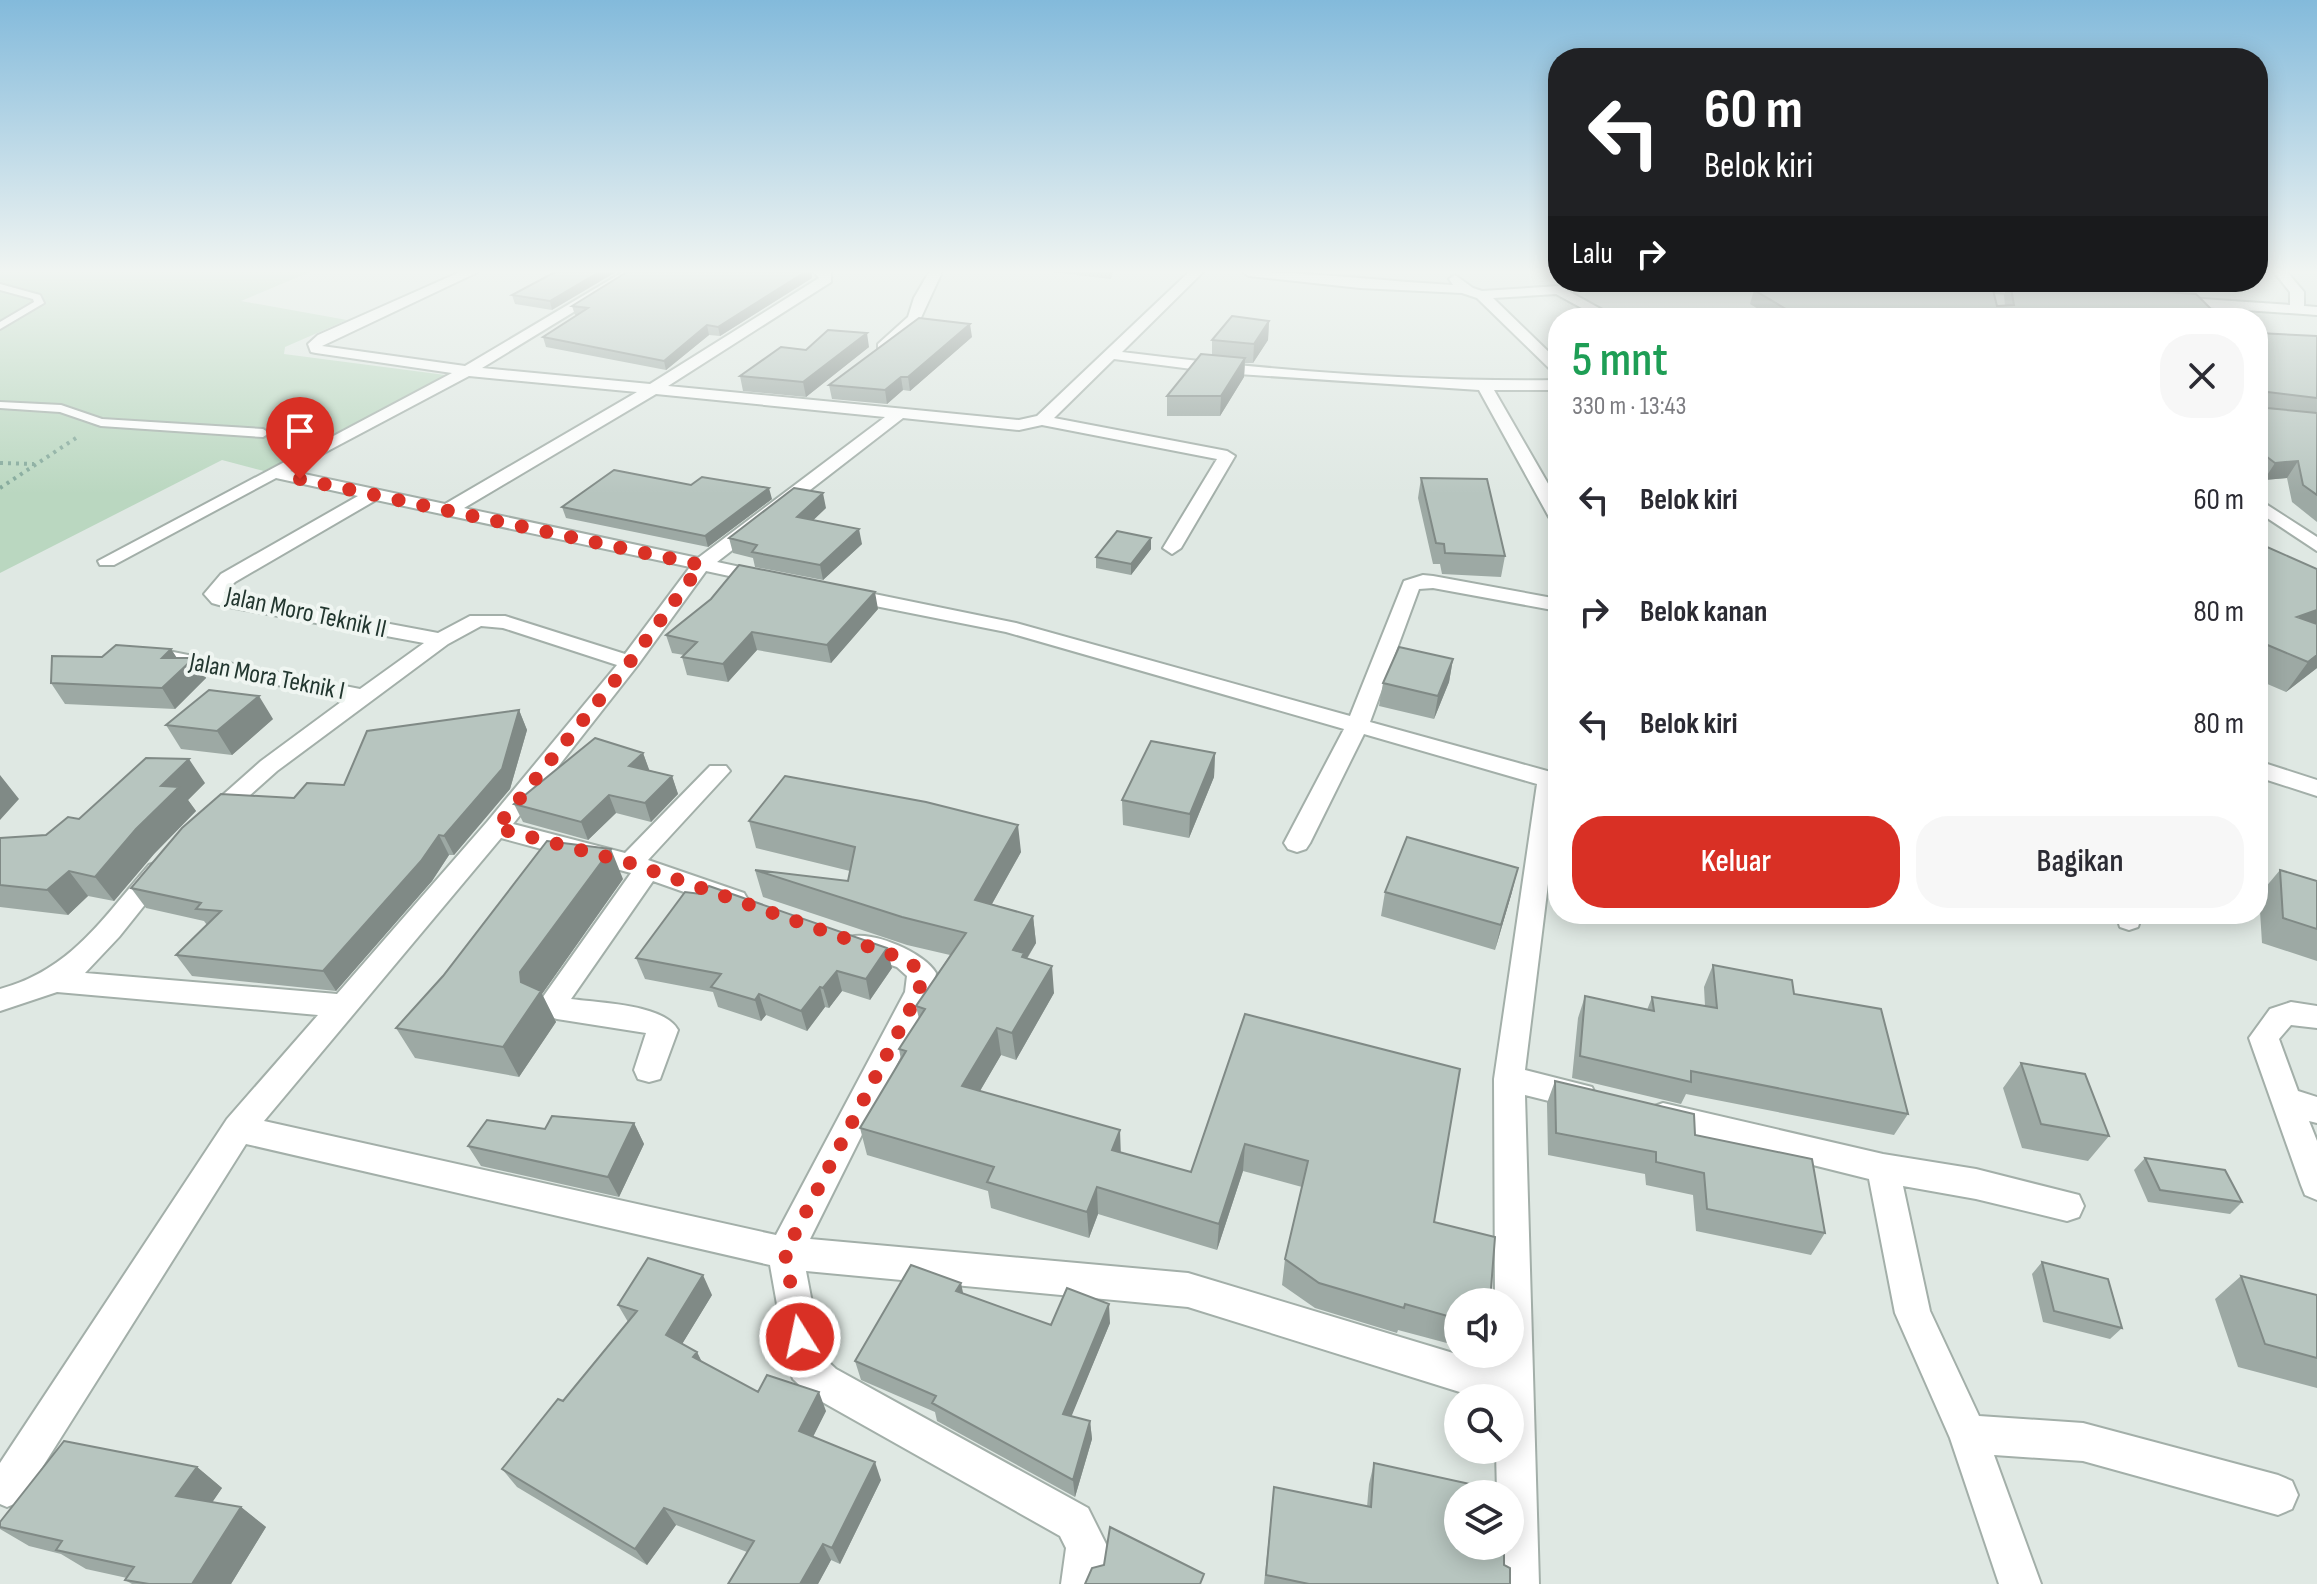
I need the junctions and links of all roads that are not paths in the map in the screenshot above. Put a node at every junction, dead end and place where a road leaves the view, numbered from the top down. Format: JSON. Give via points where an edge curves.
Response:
{"nodes":[{"id":1,"x":315,"y":346,"type":"edge"},
{"id":2,"x":509,"y":346,"type":"edge"},
{"id":3,"x":722,"y":346,"type":"edge"},
{"id":4,"x":882,"y":346,"type":"edge"},
{"id":5,"x":1123,"y":346,"type":"edge"},
{"id":6,"x":873,"y":354,"type":"edge"},
{"id":7,"x":1114,"y":355,"type":"junction"},
{"id":8,"x":467,"y":371,"type":"junction"},
{"id":9,"x":1548,"y":385,"type":"edge"},
{"id":10,"x":1484,"y":386,"type":"junction"},
{"id":11,"x":831,"y":388,"type":"edge"},
{"id":12,"x":654,"y":390,"type":"junction"},
{"id":13,"x":0,"y":405,"type":"edge"},
{"id":14,"x":810,"y":405,"type":"junction"},
{"id":15,"x":897,"y":415,"type":"junction"},
{"id":16,"x":1042,"y":420,"type":"junction"},
{"id":17,"x":263,"y":433,"type":"dead end"},
{"id":18,"x":275,"y":473,"type":"junction"},
{"id":19,"x":374,"y":494,"type":"junction"},
{"id":20,"x":1548,"y":499,"type":"edge"},
{"id":21,"x":449,"y":509,"type":"junction"},
{"id":22,"x":2268,"y":511,"type":"edge"},
{"id":23,"x":2314,"y":541,"type":"edge"},
{"id":24,"x":1172,"y":548,"type":"dead end"},
{"id":25,"x":107,"y":561,"type":"dead end"},
{"id":26,"x":701,"y":565,"type":"junction"},
{"id":27,"x":794,"y":584,"type":"edge"},
{"id":28,"x":825,"y":590,"type":"edge"},
{"id":29,"x":1548,"y":603,"type":"edge"},
{"id":30,"x":441,"y":640,"type":"junction"},
{"id":31,"x":168,"y":657,"type":"edge"},
{"id":32,"x":630,"y":662,"type":"junction"},
{"id":33,"x":366,"y":697,"type":"junction"},
{"id":34,"x":1358,"y":723,"type":"junction"},
{"id":35,"x":718,"y":771,"type":"dead end"},
{"id":36,"x":2268,"y":772,"type":"edge"},
{"id":37,"x":1548,"y":779,"type":"edge"},
{"id":38,"x":2317,"y":788,"type":"edge"},
{"id":39,"x":1548,"y":821,"type":"edge"},
{"id":40,"x":496,"y":828,"type":"junction"},
{"id":41,"x":197,"y":829,"type":"edge"},
{"id":42,"x":1297,"y":843,"type":"dead end"},
{"id":43,"x":175,"y":851,"type":"edge"},
{"id":44,"x":639,"y":866,"type":"junction"},
{"id":45,"x":763,"y":910,"type":"edge"},
{"id":46,"x":835,"y":935,"type":"edge"},
{"id":47,"x":53,"y":981,"type":"junction"},
{"id":48,"x":0,"y":1000,"type":"edge"},
{"id":49,"x":343,"y":1006,"type":"junction"},
{"id":50,"x":2317,"y":1017,"type":"edge"},
{"id":51,"x":649,"y":1070,"type":"dead end"},
{"id":52,"x":1509,"y":1079,"type":"junction"},
{"id":53,"x":2286,"y":1100,"type":"junction"},
{"id":54,"x":2317,"y":1110,"type":"edge"},
{"id":55,"x":238,"y":1129,"type":"junction"},
{"id":56,"x":1883,"y":1168,"type":"junction"},
{"id":57,"x":2317,"y":1185,"type":"edge"},
{"id":58,"x":2067,"y":1206,"type":"dead end"},
{"id":59,"x":785,"y":1253,"type":"junction"},
{"id":60,"x":1493,"y":1384,"type":"edge"},
{"id":61,"x":1516,"y":1384,"type":"edge"},
{"id":62,"x":1968,"y":1434,"type":"junction"},
{"id":63,"x":1517,"y":1464,"type":"edge"},
{"id":64,"x":2,"y":1489,"type":"edge"},
{"id":65,"x":2278,"y":1495,"type":"dead end"},
{"id":66,"x":1082,"y":1584,"type":"edge"},
{"id":67,"x":1518,"y":1584,"type":"edge"},
{"id":68,"x":2020,"y":1584,"type":"edge"}],
"edges":[{"from":1,"to":8,"type":"street","via":[[344,355]]},
{"from":2,"to":8,"type":"street"},
{"from":3,"to":12,"type":"street"},
{"from":4,"to":6,"type":"street"},
{"from":5,"to":7,"type":"street"},
{"from":7,"to":10,"type":"street","via":[[1223,369]]},
{"from":7,"to":16,"type":"street"},
{"from":8,"to":12,"type":"street"},
{"from":8,"to":18,"type":"street"},
{"from":9,"to":10,"type":"street"},
{"from":10,"to":20,"type":"street"},
{"from":11,"to":14,"type":"street"},
{"from":12,"to":14,"type":"street"},
{"from":12,"to":21,"type":"street"},
{"from":13,"to":17,"type":"lane","via":[[61,409],[101,422]]},
{"from":14,"to":15,"type":"street"},
{"from":15,"to":16,"type":"street","via":[[994,425]]},
{"from":15,"to":26,"type":"street"},
{"from":16,"to":24,"type":"street","via":[[1227,456]]},
{"from":18,"to":19,"type":"street"},
{"from":18,"to":25,"type":"street"},
{"from":19,"to":21,"type":"street"},
{"from":19,"to":30,"type":"street","name":"Jalan Moro Teknik II","via":[[228,578],[214,594]]},
{"from":21,"to":26,"type":"street"},
{"from":22,"to":23,"type":"street"},
{"from":26,"to":27,"type":"street"},
{"from":26,"to":32,"type":"street"},
{"from":28,"to":34,"type":"street","via":[[1009,627]]},
{"from":29,"to":34,"type":"street","via":[[1433,582],[1411,585]]},
{"from":30,"to":32,"type":"street","via":[[489,619]]},
{"from":30,"to":33,"type":"street"},
{"from":31,"to":33,"type":"street","name":"Jalan Mora Teknik I"},
{"from":32,"to":40,"type":"street"},
{"from":33,"to":41,"type":"street","via":[[269,766]]},
{"from":34,"to":37,"type":"street"},
{"from":34,"to":42,"type":"street"},
{"from":35,"to":44,"type":"street"},
{"from":36,"to":38,"type":"street"},
{"from":39,"to":52,"type":"street"},
{"from":40,"to":44,"type":"street"},
{"from":40,"to":49,"type":"street"},
{"from":43,"to":47,"type":"street","via":[[92,950]]},
{"from":44,"to":45,"type":"street"},
{"from":44,"to":51,"type":"street","via":[[552,1004],[653,1023],[663,1030]]},
{"from":46,"to":59,"type":"street","via":[[907,960],[922,973],[919,992]]},
{"from":47,"to":48,"type":"street"},
{"from":47,"to":49,"type":"street"},
{"from":49,"to":55,"type":"street"},
{"from":50,"to":53,"type":"street","via":[[2292,1011],[2274,1020],[2264,1038]]},
{"from":52,"to":56,"type":"street"},
{"from":52,"to":61,"type":"street"},
{"from":53,"to":54,"type":"street"},
{"from":53,"to":57,"type":"street"},
{"from":55,"to":59,"type":"street"},
{"from":55,"to":64,"type":"street"},
{"from":56,"to":58,"type":"street"},
{"from":56,"to":62,"type":"street","via":[[1913,1313]]},
{"from":59,"to":60,"type":"street","via":[[1188,1290]]},
{"from":59,"to":66,"type":"street","via":[[806,1366],[823,1382],[1074,1522],[1087,1546]]},
{"from":62,"to":65,"type":"street","via":[[2083,1442]]},
{"from":62,"to":68,"type":"street"},
{"from":63,"to":67,"type":"street"}]}
